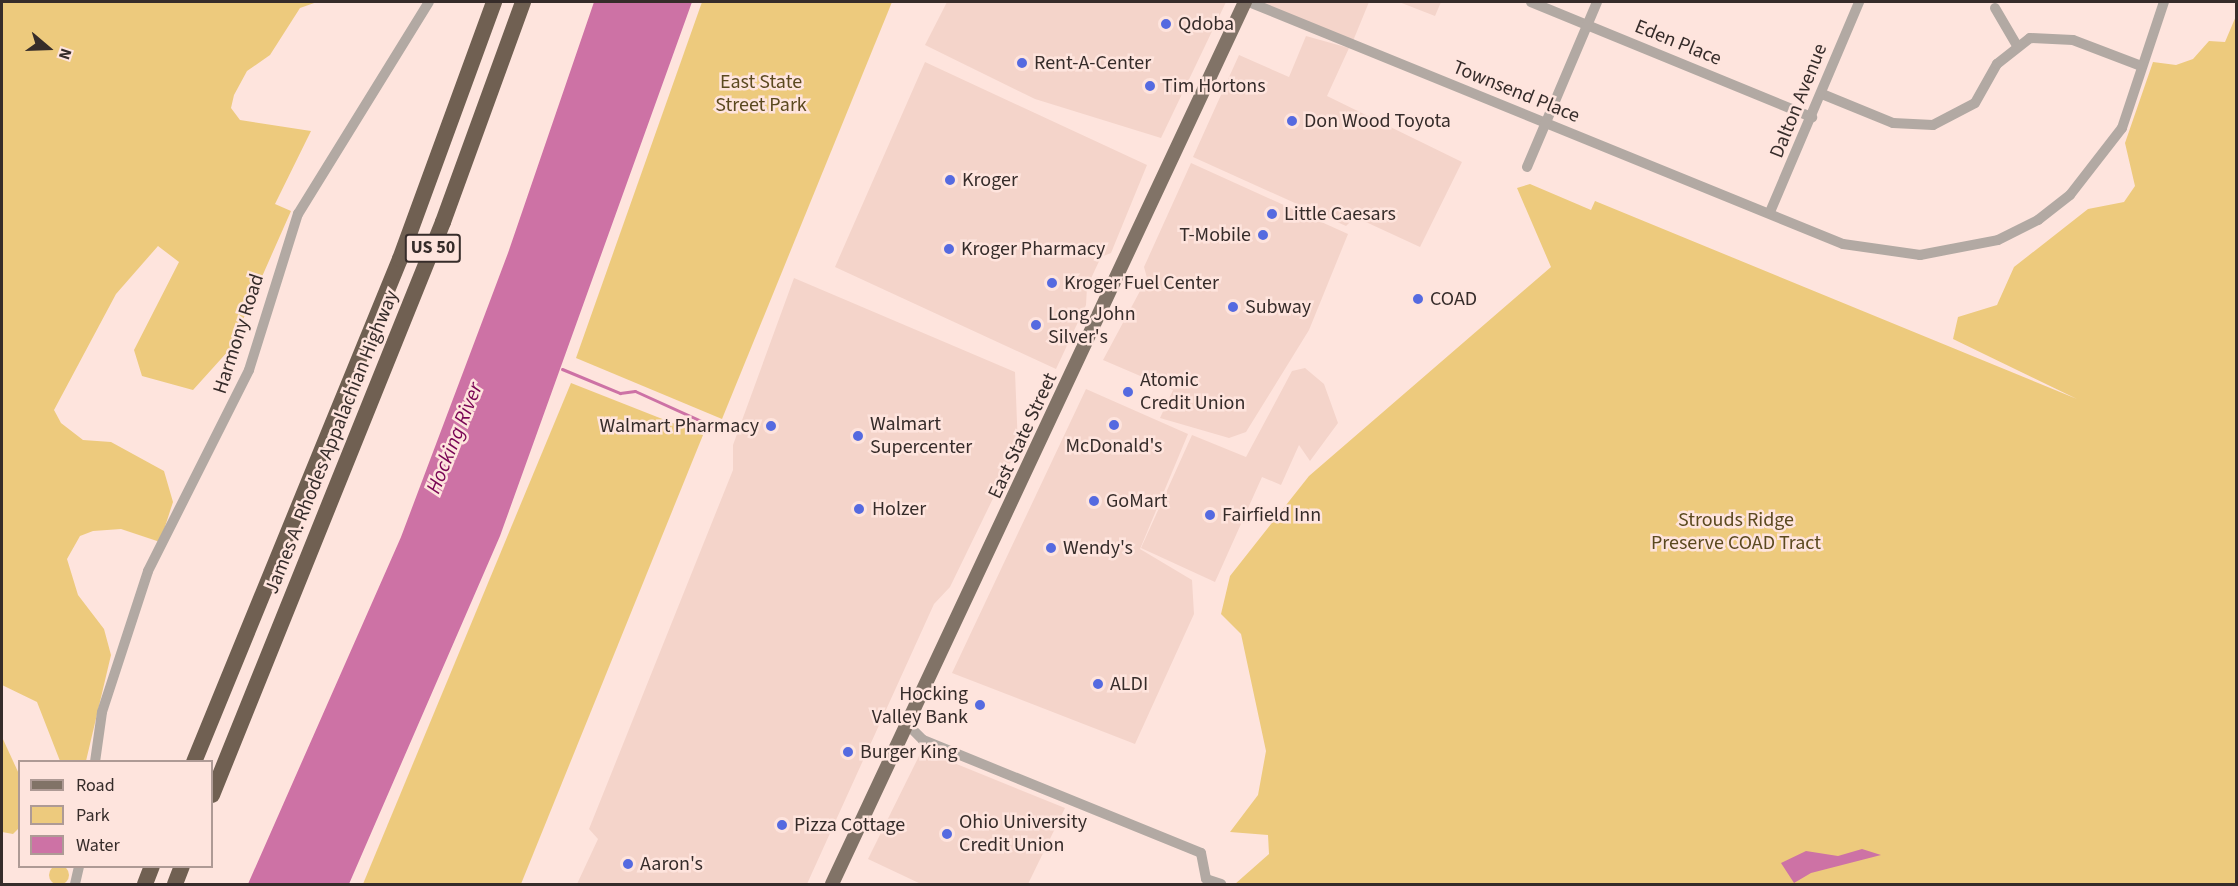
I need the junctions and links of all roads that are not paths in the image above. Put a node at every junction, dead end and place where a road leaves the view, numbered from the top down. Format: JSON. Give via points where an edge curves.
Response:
{"nodes":[{"id":1,"x":429,"y":2,"type":"edge"},
{"id":2,"x":494,"y":2,"type":"edge"},
{"id":3,"x":523,"y":2,"type":"edge"},
{"id":4,"x":1247,"y":2,"type":"edge"},
{"id":5,"x":1531,"y":2,"type":"edge"},
{"id":6,"x":1597,"y":2,"type":"edge"},
{"id":7,"x":1859,"y":2,"type":"edge"},
{"id":8,"x":2164,"y":2,"type":"edge"},
{"id":9,"x":1995,"y":8,"type":"dead end"},
{"id":10,"x":1587,"y":25,"type":"junction"},
{"id":11,"x":2016,"y":44,"type":"junction"},
{"id":12,"x":2141,"y":66,"type":"junction"},
{"id":13,"x":1822,"y":94,"type":"junction"},
{"id":14,"x":1812,"y":117,"type":"junction"},
{"id":15,"x":1547,"y":124,"type":"junction"},
{"id":16,"x":1527,"y":167,"type":"dead end"},
{"id":17,"x":1770,"y":212,"type":"junction"},
{"id":18,"x":908,"y":725,"type":"junction"},
{"id":19,"x":95,"y":760,"type":"edge"},
{"id":20,"x":195,"y":760,"type":"edge"},
{"id":21,"x":213,"y":793,"type":"edge"},
{"id":22,"x":79,"y":868,"type":"edge"},
{"id":23,"x":152,"y":868,"type":"edge"},
{"id":24,"x":182,"y":868,"type":"edge"},
{"id":25,"x":75,"y":885,"type":"edge"},
{"id":26,"x":145,"y":885,"type":"edge"},
{"id":27,"x":175,"y":885,"type":"edge"},
{"id":28,"x":832,"y":885,"type":"edge"},
{"id":29,"x":1221,"y":885,"type":"edge"}],
"edges":[{"from":1,"to":19,"type":"street","name":"Harmony Road","via":[[398,60],[302,205],[249,370],[148,571],[102,712]]},
{"from":2,"to":20,"type":"highway","name":"James A. Rhodes Appalachian Highway","number":"US 50","via":[[408,239]]},
{"from":3,"to":21,"type":"highway","name":"James A. Rhodes Appalachian Highway","number":"US 50","via":[[439,233]]},
{"from":4,"to":15,"type":"street","name":"Townsend Place"},
{"from":4,"to":18,"type":"main road","name":"East State Street"},
{"from":5,"to":10,"type":"street","name":"Eden Place"},
{"from":6,"to":10,"type":"street"},
{"from":7,"to":13,"type":"street","name":"Dalton Avenue"},
{"from":8,"to":12,"type":"street","name":"Townsend Place"},
{"from":9,"to":11,"type":"street"},
{"from":10,"to":14,"type":"street","name":"Eden Place"},
{"from":10,"to":15,"type":"street"},
{"from":11,"to":12,"type":"street","via":[[2057,37]]},
{"from":11,"to":13,"type":"street","via":[[1997,64],[1975,103],[1933,125],[1893,123]]},
{"from":12,"to":17,"type":"street","name":"Townsend Place","via":[[2122,128],[2099,162],[2054,208],[1998,240],[1959,250],[1889,254],[1843,244]]},
{"from":13,"to":14,"type":"street","name":"Dalton Avenue"},
{"from":14,"to":17,"type":"street","name":"Dalton Avenue"},
{"from":15,"to":16,"type":"street"},
{"from":15,"to":17,"type":"street","name":"Townsend Place"},
{"from":18,"to":28,"type":"main road","name":"East State Street"},
{"from":18,"to":29,"type":"street","via":[[923,740],[1201,853],[1206,879]]},
{"from":22,"to":25,"type":"street"},
{"from":23,"to":26,"type":"highway"},
{"from":24,"to":27,"type":"highway"}]}
